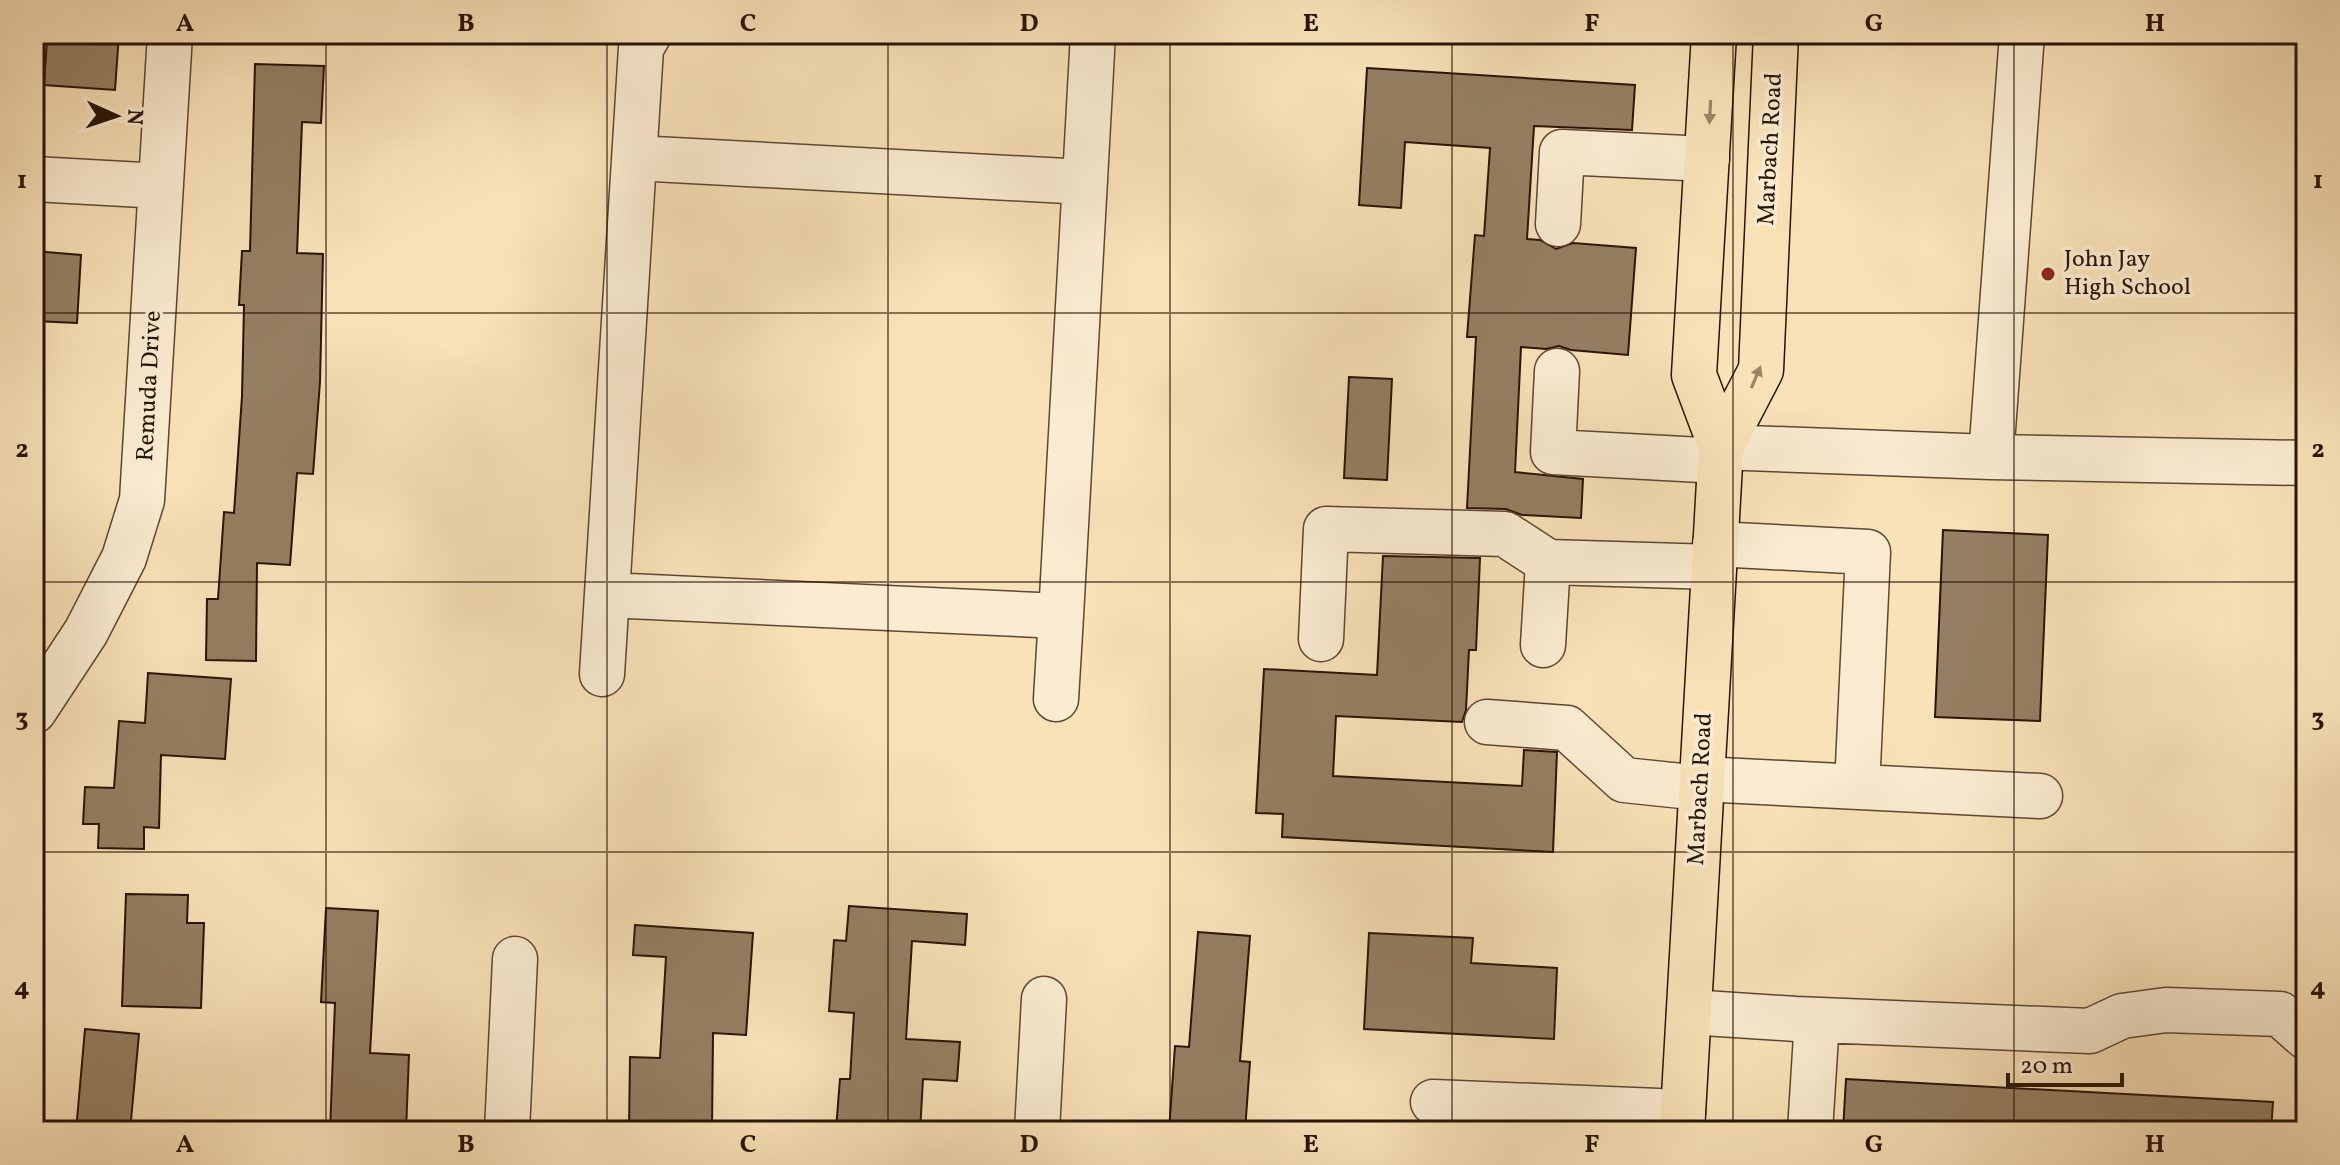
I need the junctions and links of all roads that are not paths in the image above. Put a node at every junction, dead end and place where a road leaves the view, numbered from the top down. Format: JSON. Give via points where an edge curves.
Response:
{"nodes":[{"id":1,"x":170,"y":34,"type":"edge"},
{"id":2,"x":649,"y":34,"type":"edge"},
{"id":3,"x":1093,"y":34,"type":"edge"},
{"id":4,"x":1714,"y":34,"type":"edge"},
{"id":5,"x":1776,"y":34,"type":"edge"},
{"id":6,"x":2022,"y":34,"type":"edge"},
{"id":7,"x":635,"y":158,"type":"junction"},
{"id":8,"x":1707,"y":159,"type":"junction"},
{"id":9,"x":34,"y":179,"type":"edge"},
{"id":10,"x":1085,"y":182,"type":"junction"},
{"id":11,"x":161,"y":186,"type":"junction"},
{"id":12,"x":1558,"y":224,"type":"dead end"},
{"id":13,"x":1557,"y":371,"type":"dead end"},
{"id":14,"x":1720,"y":454,"type":"junction"},
{"id":15,"x":1991,"y":457,"type":"junction"},
{"id":16,"x":2306,"y":463,"type":"edge"},
{"id":17,"x":1714,"y":555,"type":"junction"},
{"id":18,"x":1548,"y":562,"type":"junction"},
{"id":19,"x":607,"y":595,"type":"junction"},
{"id":20,"x":1061,"y":616,"type":"junction"},
{"id":21,"x":1321,"y":639,"type":"dead end"},
{"id":22,"x":1543,"y":645,"type":"dead end"},
{"id":23,"x":48,"y":659,"type":"edge"},
{"id":24,"x":602,"y":674,"type":"dead end"},
{"id":25,"x":1056,"y":699,"type":"dead end"},
{"id":26,"x":34,"y":711,"type":"edge"},
{"id":27,"x":1487,"y":722,"type":"dead end"},
{"id":28,"x":1701,"y":784,"type":"junction"},
{"id":29,"x":1857,"y":787,"type":"junction"},
{"id":30,"x":2040,"y":796,"type":"dead end"},
{"id":31,"x":515,"y":959,"type":"dead end"},
{"id":32,"x":1044,"y":999,"type":"dead end"},
{"id":33,"x":1689,"y":1012,"type":"junction"},
{"id":34,"x":1817,"y":1020,"type":"junction"},
{"id":35,"x":2306,"y":1037,"type":"edge"},
{"id":36,"x":1433,"y":1102,"type":"dead end"},
{"id":37,"x":1682,"y":1122,"type":"edge"},
{"id":38,"x":507,"y":1131,"type":"edge"},
{"id":39,"x":1037,"y":1131,"type":"edge"},
{"id":40,"x":1810,"y":1131,"type":"edge"}],
"edges":[{"from":1,"to":11,"type":"street","name":"Remuda Drive"},
{"from":2,"to":7,"type":"street","via":[[641,48]]},
{"from":3,"to":10,"type":"street"},
{"from":4,"to":8,"type":"main road","name":"Marbach Road","one_way":true},
{"from":14,"to":5,"type":"main road","name":"Marbach Road","one_way":true,"via":[[1761,370]]},
{"from":6,"to":15,"type":"street"},
{"from":7,"to":10,"type":"street"},
{"from":7,"to":19,"type":"street"},
{"from":8,"to":12,"type":"street","via":[[1562,152]]},
{"from":8,"to":14,"type":"main road","name":"Marbach Road","via":[[1694,375]]},
{"from":9,"to":11,"type":"street"},
{"from":10,"to":20,"type":"street"},
{"from":11,"to":23,"type":"street","name":"Remuda Drive","via":[[142,500],[124,558],[86,632]]},
{"from":13,"to":14,"type":"street","via":[[1553,452]]},
{"from":14,"to":15,"type":"street"},
{"from":14,"to":17,"type":"main road","name":"Marbach Road"},
{"from":15,"to":16,"type":"street"},
{"from":17,"to":18,"type":"street"},
{"from":17,"to":28,"type":"main road","name":"Marbach Road"},
{"from":17,"to":29,"type":"street","via":[[1868,552]]},
{"from":18,"to":21,"type":"street","via":[[1505,534],[1326,529]]},
{"from":18,"to":22,"type":"street"},
{"from":19,"to":20,"type":"street"},
{"from":19,"to":24,"type":"street"},
{"from":20,"to":25,"type":"street"},
{"from":23,"to":26,"type":"street","name":"Remuda Drive"},
{"from":27,"to":28,"type":"street","via":[[1567,728],[1624,780]]},
{"from":28,"to":29,"type":"street"},
{"from":28,"to":33,"type":"main road","name":"Marbach Road"},
{"from":29,"to":30,"type":"street"},
{"from":31,"to":38,"type":"street"},
{"from":32,"to":39,"type":"street"},
{"from":33,"to":34,"type":"street"},
{"from":33,"to":37,"type":"main road","name":"Marbach Road"},
{"from":34,"to":35,"type":"street","via":[[2090,1031],[2122,1016],[2166,1010],[2280,1014]]},
{"from":34,"to":40,"type":"street"},
{"from":36,"to":37,"type":"street"}]}
